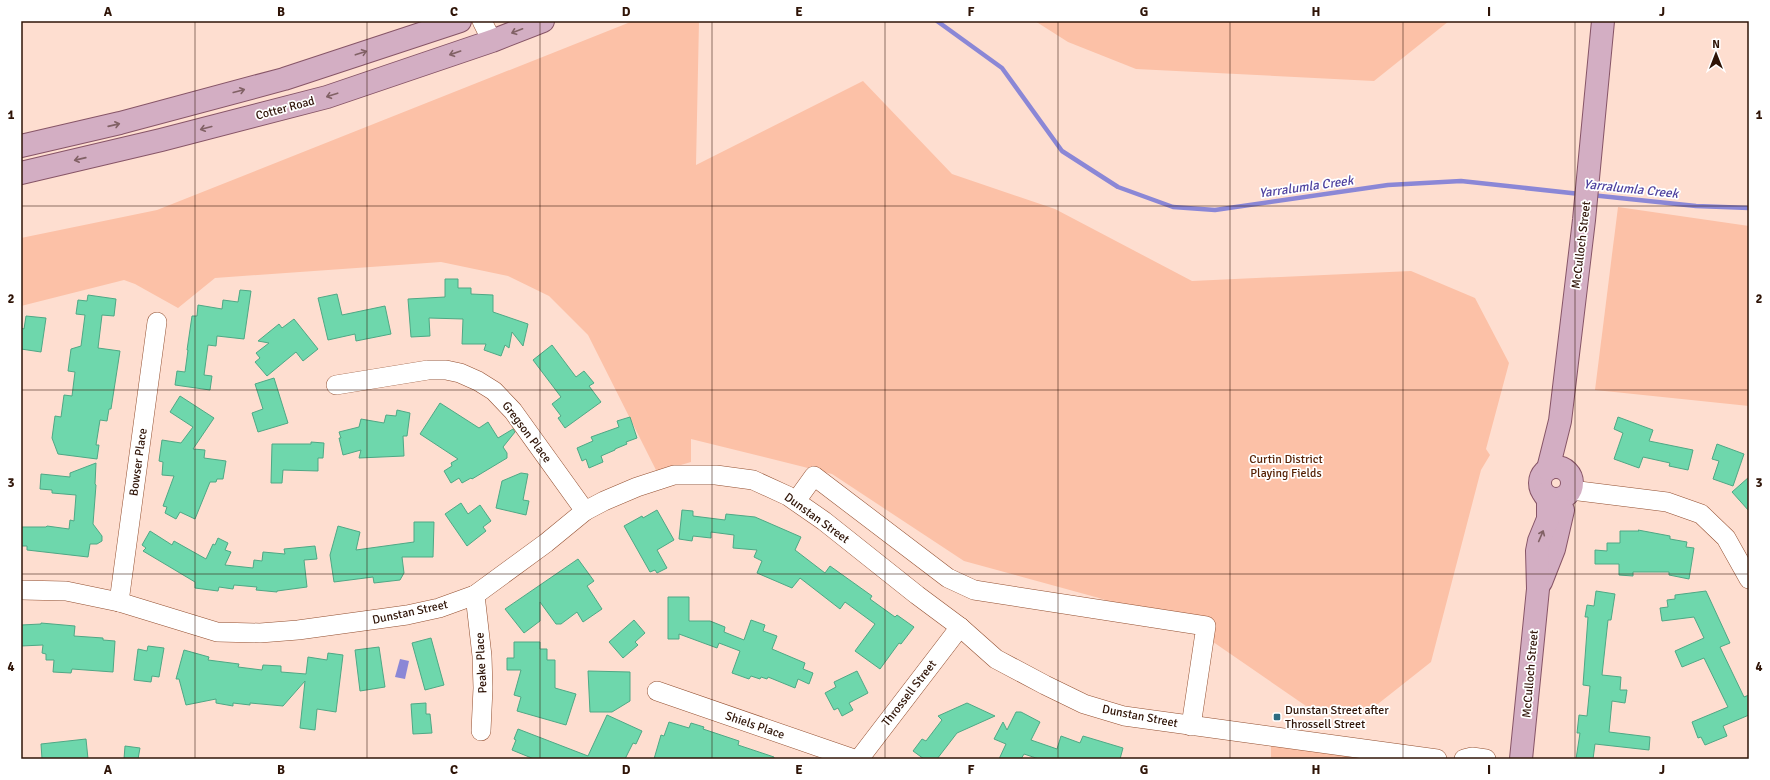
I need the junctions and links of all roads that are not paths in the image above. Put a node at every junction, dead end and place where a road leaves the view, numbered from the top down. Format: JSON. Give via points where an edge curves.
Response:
{"nodes":[{"id":1,"x":460,"y":21,"type":"edge"},
{"id":2,"x":482,"y":21,"type":"edge"},
{"id":3,"x":543,"y":21,"type":"edge"},
{"id":4,"x":1603,"y":21,"type":"edge"},
{"id":5,"x":492,"y":41,"type":"junction"},
{"id":6,"x":21,"y":146,"type":"edge"},
{"id":7,"x":21,"y":173,"type":"edge"},
{"id":8,"x":157,"y":322,"type":"dead end"},
{"id":9,"x":336,"y":385,"type":"dead end"},
{"id":10,"x":1563,"y":481,"type":"junction"},
{"id":11,"x":796,"y":501,"type":"junction"},
{"id":12,"x":585,"y":511,"type":"junction"},
{"id":13,"x":1749,"y":579,"type":"edge"},
{"id":14,"x":1538,"y":589,"type":"junction"},
{"id":15,"x":21,"y":590,"type":"edge"},
{"id":16,"x":475,"y":595,"type":"junction"},
{"id":17,"x":119,"y":602,"type":"junction"},
{"id":18,"x":960,"y":627,"type":"junction"},
{"id":19,"x":657,"y":691,"type":"dead end"},
{"id":20,"x":1191,"y":726,"type":"junction"},
{"id":21,"x":481,"y":731,"type":"dead end"},
{"id":22,"x":854,"y":759,"type":"edge"},
{"id":23,"x":858,"y":759,"type":"edge"},
{"id":24,"x":1437,"y":759,"type":"edge"},
{"id":25,"x":1464,"y":759,"type":"edge"},
{"id":26,"x":1486,"y":759,"type":"edge"},
{"id":27,"x":1521,"y":759,"type":"edge"}],
"edges":[{"from":6,"to":1,"type":"main road","one_way":true,"via":[[120,124],[284,79]]},
{"from":2,"to":5,"type":"street"},
{"from":3,"to":5,"type":"main road","name":"Cotter Road","one_way":true},
{"from":4,"to":10,"type":"main road","name":"McCulloch Street","via":[[1584,220],[1560,422]]},
{"from":5,"to":7,"type":"main road","name":"Cotter Road","one_way":true,"via":[[327,97]]},
{"from":8,"to":17,"type":"street","name":"Bowser Place"},
{"from":9,"to":12,"type":"street","name":"Gregson Place","via":[[428,370],[460,373],[478,381],[494,391],[513,411]]},
{"from":10,"to":13,"type":"street","via":[[1667,502],[1701,514],[1726,538]]},
{"from":10,"to":14,"type":"main road","name":"McCulloch Street","via":[[1560,529]]},
{"from":14,"to":10,"type":"main road","name":"McCulloch Street","one_way":true,"via":[[1537,551],[1548,519],[1548,500],[1541,489],[1540,481],[1542,475]]},
{"from":11,"to":12,"type":"street","name":"Dunstan Street","via":[[753,480],[716,475],[674,475],[636,487]]},
{"from":11,"to":18,"type":"street","name":"Dunstan Street"},
{"from":11,"to":20,"type":"street","via":[[814,476],[948,578],[974,590],[1206,626]]},
{"from":12,"to":16,"type":"street","name":"Dunstan Street"},
{"from":14,"to":27,"type":"main road","name":"McCulloch Street"},
{"from":15,"to":17,"type":"street","name":"Dunstan Street","via":[[66,592]]},
{"from":16,"to":17,"type":"street","name":"Dunstan Street","via":[[439,608],[407,615],[260,633],[217,632]]},
{"from":16,"to":21,"type":"street","name":"Peake Place","via":[[482,656]]},
{"from":18,"to":20,"type":"street","name":"Dunstan Street","via":[[996,659],[1084,704],[1124,716]]},
{"from":18,"to":23,"type":"street","name":"Throssell Street"},
{"from":19,"to":22,"type":"street","name":"Shiels Place"},
{"from":20,"to":24,"type":"street","name":"Dunstan Street"},
{"from":25,"to":26,"type":"street"}]}
